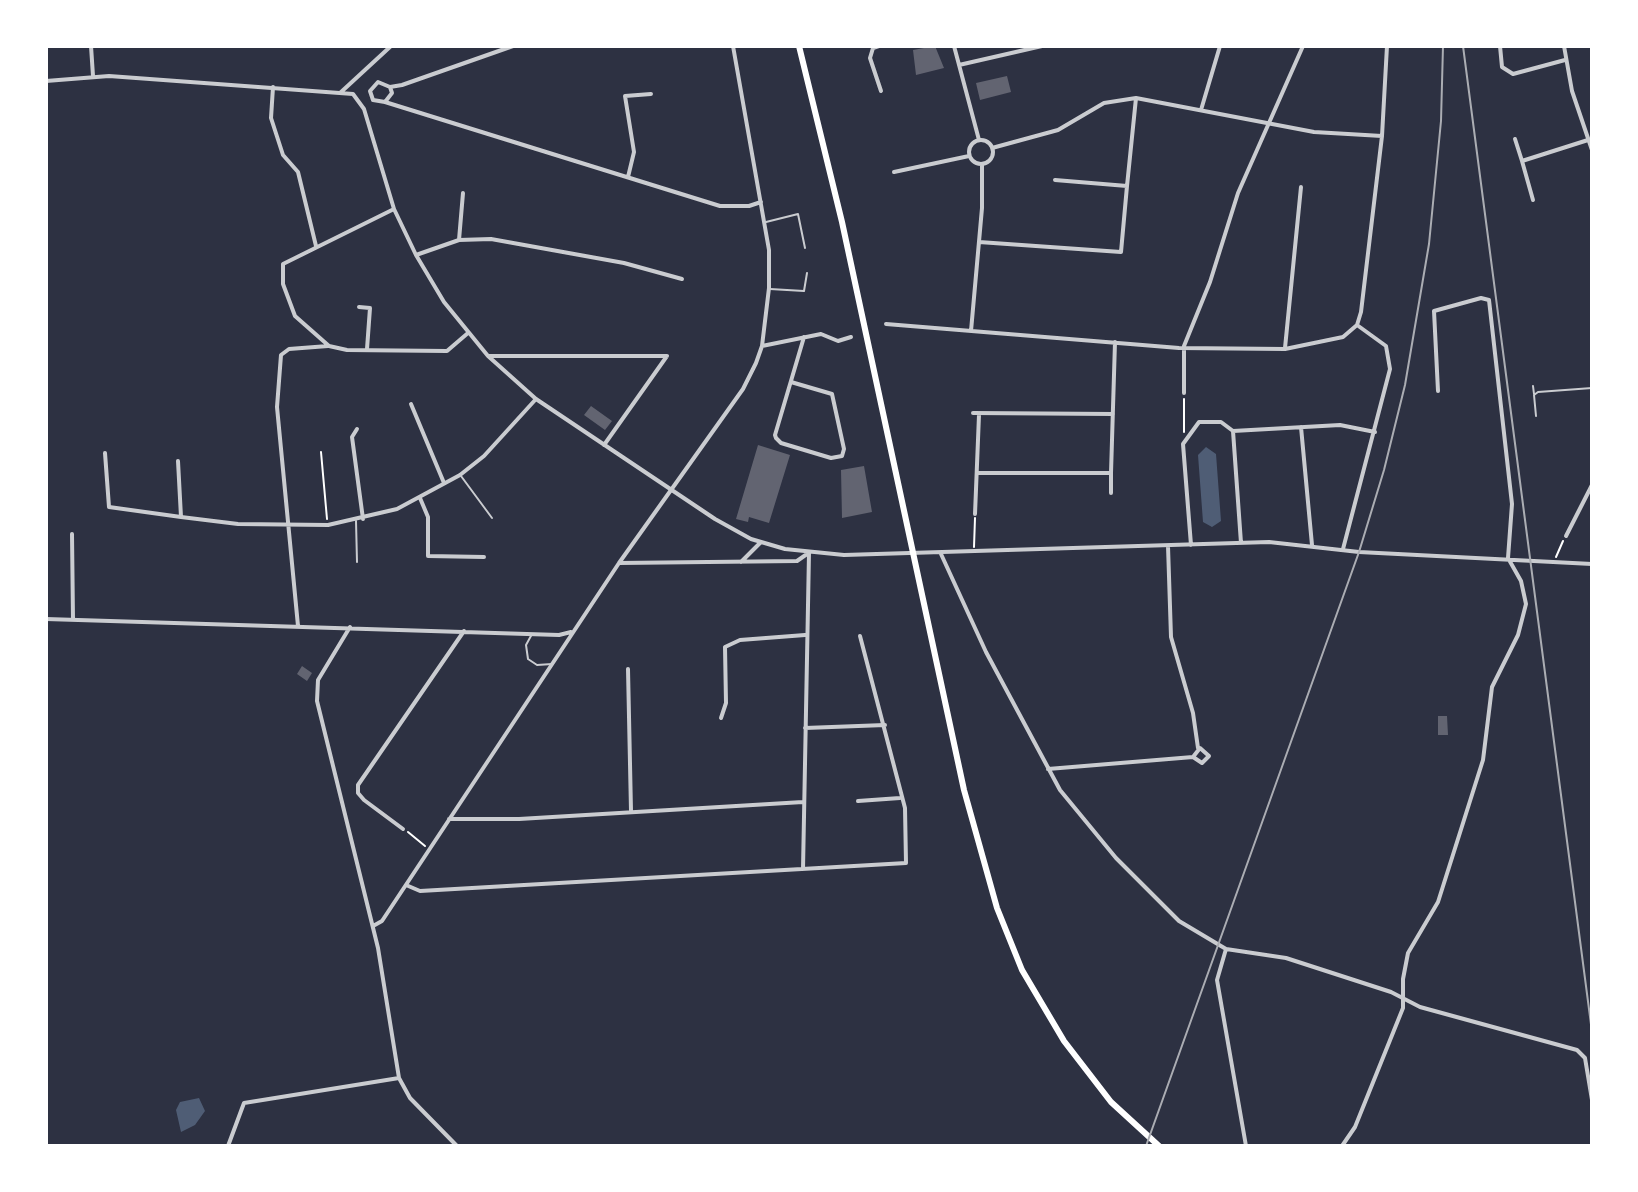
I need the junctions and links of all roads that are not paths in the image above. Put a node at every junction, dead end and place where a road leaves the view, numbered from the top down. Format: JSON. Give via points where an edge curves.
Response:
{"nodes":[{"id":1,"x":91,"y":46,"type":"edge"},
{"id":2,"x":391,"y":46,"type":"edge"},
{"id":3,"x":513,"y":46,"type":"edge"},
{"id":4,"x":733,"y":46,"type":"edge"},
{"id":5,"x":799,"y":46,"type":"edge"},
{"id":6,"x":879,"y":46,"type":"edge"},
{"id":7,"x":954,"y":46,"type":"edge"},
{"id":8,"x":1042,"y":46,"type":"edge"},
{"id":9,"x":1220,"y":46,"type":"edge"},
{"id":10,"x":1303,"y":46,"type":"edge"},
{"id":11,"x":1387,"y":46,"type":"edge"},
{"id":12,"x":1500,"y":46,"type":"edge"},
{"id":13,"x":1564,"y":46,"type":"edge"},
{"id":14,"x":1565,"y":60,"type":"junction"},
{"id":15,"x":959,"y":65,"type":"junction"},
{"id":16,"x":93,"y":76,"type":"junction"},
{"id":17,"x":46,"y":81,"type":"edge"},
{"id":18,"x":273,"y":87,"type":"junction"},
{"id":19,"x":390,"y":87,"type":"junction"},
{"id":20,"x":881,"y":91,"type":"dead end"},
{"id":21,"x":340,"y":94,"type":"junction"},
{"id":22,"x":651,"y":94,"type":"dead end"},
{"id":23,"x":1136,"y":98,"type":"junction"},
{"id":24,"x":385,"y":102,"type":"junction"},
{"id":25,"x":1201,"y":110,"type":"junction"},
{"id":26,"x":1268,"y":125,"type":"junction"},
{"id":27,"x":1382,"y":136,"type":"junction"},
{"id":28,"x":1515,"y":139,"type":"dead end"},
{"id":29,"x":979,"y":140,"type":"junction"},
{"id":30,"x":1588,"y":140,"type":"junction"},
{"id":31,"x":992,"y":148,"type":"junction"},
{"id":32,"x":1592,"y":150,"type":"edge"},
{"id":33,"x":969,"y":156,"type":"junction"},
{"id":34,"x":1522,"y":161,"type":"junction"},
{"id":35,"x":982,"y":164,"type":"junction"},
{"id":36,"x":894,"y":172,"type":"dead end"},
{"id":37,"x":628,"y":177,"type":"junction"},
{"id":38,"x":1055,"y":180,"type":"dead end"},
{"id":39,"x":1127,"y":186,"type":"junction"},
{"id":40,"x":1301,"y":187,"type":"dead end"},
{"id":41,"x":463,"y":193,"type":"dead end"},
{"id":42,"x":1533,"y":200,"type":"dead end"},
{"id":43,"x":761,"y":202,"type":"junction"},
{"id":44,"x":394,"y":209,"type":"junction"},
{"id":45,"x":764,"y":222,"type":"junction"},
{"id":46,"x":459,"y":240,"type":"junction"},
{"id":47,"x":979,"y":242,"type":"junction"},
{"id":48,"x":316,"y":246,"type":"junction"},
{"id":49,"x":805,"y":248,"type":"dead end"},
{"id":50,"x":416,"y":255,"type":"junction"},
{"id":51,"x":807,"y":273,"type":"dead end"},
{"id":52,"x":682,"y":279,"type":"dead end"},
{"id":53,"x":769,"y":288,"type":"junction"},
{"id":54,"x":359,"y":307,"type":"dead end"},
{"id":55,"x":886,"y":324,"type":"dead end"},
{"id":56,"x":1357,"y":325,"type":"junction"},
{"id":57,"x":971,"y":331,"type":"junction"},
{"id":58,"x":468,"y":333,"type":"junction"},
{"id":59,"x":804,"y":337,"type":"junction"},
{"id":60,"x":851,"y":337,"type":"dead end"},
{"id":61,"x":1115,"y":342,"type":"junction"},
{"id":62,"x":329,"y":346,"type":"junction"},
{"id":63,"x":762,"y":346,"type":"junction"},
{"id":64,"x":1184,"y":346,"type":"junction"},
{"id":65,"x":367,"y":349,"type":"junction"},
{"id":66,"x":1285,"y":349,"type":"junction"},
{"id":67,"x":488,"y":356,"type":"junction"},
{"id":68,"x":791,"y":382,"type":"junction"},
{"id":69,"x":1533,"y":386,"type":"dead end"},
{"id":70,"x":1592,"y":388,"type":"edge"},
{"id":71,"x":1438,"y":391,"type":"dead end"},
{"id":72,"x":1184,"y":393,"type":"road end"},
{"id":73,"x":1534,"y":395,"type":"junction"},
{"id":74,"x":536,"y":399,"type":"junction"},
{"id":75,"x":411,"y":404,"type":"dead end"},
{"id":76,"x":1113,"y":414,"type":"junction"},
{"id":77,"x":1536,"y":416,"type":"dead end"},
{"id":78,"x":1301,"y":427,"type":"junction"},
{"id":79,"x":357,"y":429,"type":"dead end"},
{"id":80,"x":1233,"y":431,"type":"junction"},
{"id":81,"x":1375,"y":432,"type":"junction"},
{"id":82,"x":604,"y":445,"type":"junction"},
{"id":83,"x":105,"y":453,"type":"dead end"},
{"id":84,"x":178,"y":461,"type":"dead end"},
{"id":85,"x":978,"y":473,"type":"junction"},
{"id":86,"x":1111,"y":473,"type":"junction"},
{"id":87,"x":460,"y":475,"type":"junction"},
{"id":88,"x":445,"y":484,"type":"junction"},
{"id":89,"x":1592,"y":485,"type":"edge"},
{"id":90,"x":670,"y":489,"type":"junction"},
{"id":91,"x":1111,"y":493,"type":"dead end"},
{"id":92,"x":420,"y":498,"type":"junction"},
{"id":93,"x":975,"y":514,"type":"road end"},
{"id":94,"x":181,"y":517,"type":"junction"},
{"id":95,"x":492,"y":518,"type":"dead end"},
{"id":96,"x":360,"y":519,"type":"junction"},
{"id":97,"x":289,"y":525,"type":"junction"},
{"id":98,"x":72,"y":534,"type":"dead end"},
{"id":99,"x":1566,"y":536,"type":"road end"},
{"id":100,"x":761,"y":542,"type":"junction"},
{"id":101,"x":1241,"y":543,"type":"junction"},
{"id":102,"x":1191,"y":545,"type":"junction"},
{"id":103,"x":1312,"y":545,"type":"junction"},
{"id":104,"x":1168,"y":546,"type":"junction"},
{"id":105,"x":1343,"y":549,"type":"junction"},
{"id":106,"x":809,"y":553,"type":"junction"},
{"id":107,"x":913,"y":554,"type":"junction"},
{"id":108,"x":941,"y":554,"type":"junction"},
{"id":109,"x":484,"y":557,"type":"dead end"},
{"id":110,"x":1508,"y":558,"type":"junction"},
{"id":111,"x":357,"y":562,"type":"dead end"},
{"id":112,"x":741,"y":562,"type":"junction"},
{"id":113,"x":619,"y":563,"type":"junction"},
{"id":114,"x":1592,"y":564,"type":"edge"},
{"id":115,"x":46,"y":619,"type":"edge"},
{"id":116,"x":73,"y":620,"type":"junction"},
{"id":117,"x":298,"y":626,"type":"junction"},
{"id":118,"x":350,"y":627,"type":"junction"},
{"id":119,"x":575,"y":628,"type":"junction"},
{"id":120,"x":464,"y":631,"type":"junction"},
{"id":121,"x":533,"y":633,"type":"junction"},
{"id":122,"x":805,"y":635,"type":"junction"},
{"id":123,"x":860,"y":636,"type":"dead end"},
{"id":124,"x":553,"y":664,"type":"junction"},
{"id":125,"x":628,"y":669,"type":"dead end"},
{"id":126,"x":721,"y":718,"type":"dead end"},
{"id":127,"x":885,"y":725,"type":"junction"},
{"id":128,"x":805,"y":728,"type":"junction"},
{"id":129,"x":1198,"y":748,"type":"junction"},
{"id":130,"x":1193,"y":757,"type":"junction"},
{"id":131,"x":1048,"y":769,"type":"junction"},
{"id":132,"x":900,"y":798,"type":"junction"},
{"id":133,"x":858,"y":801,"type":"dead end"},
{"id":134,"x":803,"y":802,"type":"junction"},
{"id":135,"x":631,"y":811,"type":"junction"},
{"id":136,"x":449,"y":819,"type":"junction"},
{"id":137,"x":403,"y":829,"type":"road end"},
{"id":138,"x":803,"y":869,"type":"junction"},
{"id":139,"x":406,"y":885,"type":"junction"},
{"id":140,"x":373,"y":926,"type":"junction"},
{"id":141,"x":1226,"y":949,"type":"junction"},
{"id":142,"x":1404,"y":998,"type":"junction"},
{"id":143,"x":399,"y":1078,"type":"junction"},
{"id":144,"x":1592,"y":1100,"type":"edge"},
{"id":145,"x":228,"y":1146,"type":"edge"},
{"id":146,"x":457,"y":1146,"type":"edge"},
{"id":147,"x":1159,"y":1146,"type":"edge"},
{"id":148,"x":1246,"y":1146,"type":"edge"},
{"id":149,"x":1342,"y":1146,"type":"edge"}],
"edges":[{"from":1,"to":16,"type":"street"},
{"from":2,"to":21,"type":"street"},
{"from":3,"to":19,"type":"street"},
{"from":4,"to":43,"type":"street"},
{"from":5,"to":107,"type":"main road","via":[[846,236]]},
{"from":6,"to":20,"type":"street","via":[[870,54]]},
{"from":7,"to":15,"type":"street"},
{"from":8,"to":15,"type":"street"},
{"from":9,"to":25,"type":"street"},
{"from":10,"to":26,"type":"street"},
{"from":11,"to":27,"type":"street"},
{"from":12,"to":14,"type":"street","via":[[1502,67],[1513,74]]},
{"from":13,"to":14,"type":"street"},
{"from":14,"to":30,"type":"street"},
{"from":15,"to":29,"type":"street"},
{"from":16,"to":17,"type":"street"},
{"from":16,"to":18,"type":"street"},
{"from":18,"to":21,"type":"street"},
{"from":18,"to":48,"type":"street","via":[[271,118],[283,155],[298,172]]},
{"from":19,"to":24,"type":"street"},
{"from":19,"to":24,"type":"street","via":[[378,82],[370,91],[373,100]]},
{"from":21,"to":44,"type":"street","via":[[360,99]]},
{"from":22,"to":37,"type":"street","via":[[625,96],[634,152]]},
{"from":23,"to":25,"type":"street"},
{"from":23,"to":31,"type":"street","via":[[1104,103],[1058,130]]},
{"from":23,"to":39,"type":"street"},
{"from":24,"to":37,"type":"street"},
{"from":25,"to":26,"type":"street"},
{"from":26,"to":27,"type":"street"},
{"from":26,"to":64,"type":"street"},
{"from":27,"to":56,"type":"street"},
{"from":28,"to":34,"type":"street"},
{"from":29,"to":31,"type":"street"},
{"from":29,"to":33,"type":"street","via":[[970,145]]},
{"from":30,"to":32,"type":"street"},
{"from":30,"to":34,"type":"street"},
{"from":31,"to":35,"type":"street","via":[[993,155]]},
{"from":33,"to":35,"type":"street"},
{"from":33,"to":36,"type":"street"},
{"from":34,"to":42,"type":"street"},
{"from":35,"to":47,"type":"street"},
{"from":37,"to":43,"type":"street","via":[[720,206]]},
{"from":38,"to":39,"type":"street"},
{"from":39,"to":47,"type":"street","via":[[1121,252]]},
{"from":40,"to":66,"type":"street"},
{"from":41,"to":46,"type":"street"},
{"from":43,"to":45,"type":"street"},
{"from":44,"to":48,"type":"street"},
{"from":44,"to":50,"type":"street"},
{"from":45,"to":49,"type":"lane","via":[[798,214]]},
{"from":45,"to":53,"type":"street"},
{"from":46,"to":50,"type":"street"},
{"from":46,"to":52,"type":"street","via":[[521,244]]},
{"from":47,"to":57,"type":"street"},
{"from":48,"to":62,"type":"street","via":[[281,270],[295,316]]},
{"from":50,"to":58,"type":"street"},
{"from":51,"to":53,"type":"lane","via":[[804,291]]},
{"from":53,"to":63,"type":"street"},
{"from":54,"to":65,"type":"street","via":[[370,308]]},
{"from":55,"to":57,"type":"street"},
{"from":56,"to":66,"type":"street","via":[[1343,337]]},
{"from":56,"to":81,"type":"street","via":[[1383,342],[1390,354]]},
{"from":57,"to":61,"type":"street"},
{"from":58,"to":65,"type":"street","via":[[447,351]]},
{"from":58,"to":67,"type":"street"},
{"from":59,"to":60,"type":"street"},
{"from":59,"to":63,"type":"street"},
{"from":59,"to":68,"type":"street"},
{"from":61,"to":64,"type":"street"},
{"from":61,"to":76,"type":"street"},
{"from":62,"to":65,"type":"street"},
{"from":62,"to":97,"type":"street","via":[[289,349],[281,355],[277,407]]},
{"from":63,"to":90,"type":"street","via":[[743,389]]},
{"from":64,"to":66,"type":"street"},
{"from":64,"to":72,"type":"street"},
{"from":67,"to":74,"type":"street"},
{"from":67,"to":82,"type":"street","via":[[667,356]]},
{"from":68,"to":68,"type":"street","via":[[775,435],[778,441],[831,458],[842,456],[832,394]]},
{"from":69,"to":73,"type":"lane"},
{"from":70,"to":73,"type":"lane"},
{"from":71,"to":110,"type":"street","via":[[1434,311],[1489,300],[1511,490]]},
{"from":73,"to":77,"type":"lane"},
{"from":74,"to":82,"type":"street"},
{"from":74,"to":87,"type":"street"},
{"from":75,"to":88,"type":"street"},
{"from":76,"to":85,"type":"street","via":[[976,414]]},
{"from":76,"to":86,"type":"street"},
{"from":78,"to":80,"type":"street"},
{"from":78,"to":81,"type":"street","via":[[1340,425]]},
{"from":78,"to":103,"type":"street"},
{"from":79,"to":96,"type":"street","via":[[352,437]]},
{"from":80,"to":101,"type":"street"},
{"from":80,"to":102,"type":"street","via":[[1221,422],[1199,422],[1183,444]]},
{"from":81,"to":105,"type":"street"},
{"from":82,"to":90,"type":"street"},
{"from":83,"to":94,"type":"street","via":[[109,507]]},
{"from":84,"to":94,"type":"street"},
{"from":85,"to":86,"type":"street"},
{"from":85,"to":93,"type":"street"},
{"from":86,"to":91,"type":"street"},
{"from":87,"to":88,"type":"street"},
{"from":87,"to":95,"type":"lane"},
{"from":88,"to":92,"type":"street"},
{"from":89,"to":99,"type":"street"},
{"from":90,"to":100,"type":"street"},
{"from":90,"to":113,"type":"street"},
{"from":92,"to":96,"type":"street"},
{"from":92,"to":109,"type":"street","via":[[428,517],[428,556]]},
{"from":94,"to":97,"type":"street"},
{"from":96,"to":97,"type":"street"},
{"from":96,"to":111,"type":"lane"},
{"from":97,"to":117,"type":"street"},
{"from":98,"to":116,"type":"street"},
{"from":100,"to":106,"type":"street"},
{"from":100,"to":112,"type":"street"},
{"from":101,"to":102,"type":"street"},
{"from":101,"to":103,"type":"street"},
{"from":102,"to":104,"type":"street"},
{"from":103,"to":105,"type":"street"},
{"from":104,"to":108,"type":"street"},
{"from":104,"to":129,"type":"street","via":[[1171,637]]},
{"from":105,"to":110,"type":"street"},
{"from":106,"to":107,"type":"street"},
{"from":106,"to":112,"type":"street","via":[[797,561]]},
{"from":106,"to":122,"type":"street"},
{"from":107,"to":108,"type":"street"},
{"from":107,"to":147,"type":"main road","via":[[987,877],[1022,970],[1089,1075]]},
{"from":108,"to":131,"type":"street"},
{"from":110,"to":114,"type":"street"},
{"from":110,"to":142,"type":"street","via":[[1525,593],[1521,625],[1492,687],[1483,760],[1438,902],[1408,953]]},
{"from":112,"to":113,"type":"street"},
{"from":113,"to":119,"type":"street"},
{"from":115,"to":116,"type":"street"},
{"from":116,"to":117,"type":"street"},
{"from":117,"to":118,"type":"street"},
{"from":118,"to":120,"type":"street"},
{"from":118,"to":140,"type":"street","via":[[315,690]]},
{"from":119,"to":121,"type":"street","via":[[565,635]]},
{"from":119,"to":124,"type":"street"},
{"from":120,"to":121,"type":"street"},
{"from":120,"to":137,"type":"street","via":[[358,785],[364,800]]},
{"from":121,"to":124,"type":"lane","via":[[526,645],[528,659]]},
{"from":122,"to":126,"type":"street","via":[[740,640],[725,647],[726,703]]},
{"from":122,"to":128,"type":"street"},
{"from":123,"to":127,"type":"street"},
{"from":124,"to":136,"type":"street"},
{"from":125,"to":135,"type":"street"},
{"from":127,"to":128,"type":"street"},
{"from":127,"to":132,"type":"street"},
{"from":128,"to":134,"type":"street"},
{"from":129,"to":130,"type":"street"},
{"from":129,"to":130,"type":"street","via":[[1205,749],[1208,759],[1200,763]]},
{"from":130,"to":131,"type":"street"},
{"from":131,"to":141,"type":"street","via":[[1085,824],[1149,894],[1192,931]]},
{"from":132,"to":133,"type":"street"},
{"from":132,"to":138,"type":"street","via":[[905,808],[906,863]]},
{"from":134,"to":135,"type":"street"},
{"from":134,"to":138,"type":"street"},
{"from":135,"to":136,"type":"street"},
{"from":136,"to":139,"type":"street"},
{"from":138,"to":139,"type":"street","via":[[420,891]]},
{"from":139,"to":140,"type":"street"},
{"from":140,"to":143,"type":"street"},
{"from":141,"to":142,"type":"street","via":[[1286,958]]},
{"from":141,"to":148,"type":"street","via":[[1217,980]]},
{"from":142,"to":144,"type":"street","via":[[1577,1050],[1585,1058]]},
{"from":142,"to":149,"type":"street","via":[[1355,1127]]},
{"from":143,"to":145,"type":"street","via":[[244,1103]]},
{"from":143,"to":146,"type":"street","via":[[410,1098]]}]}
